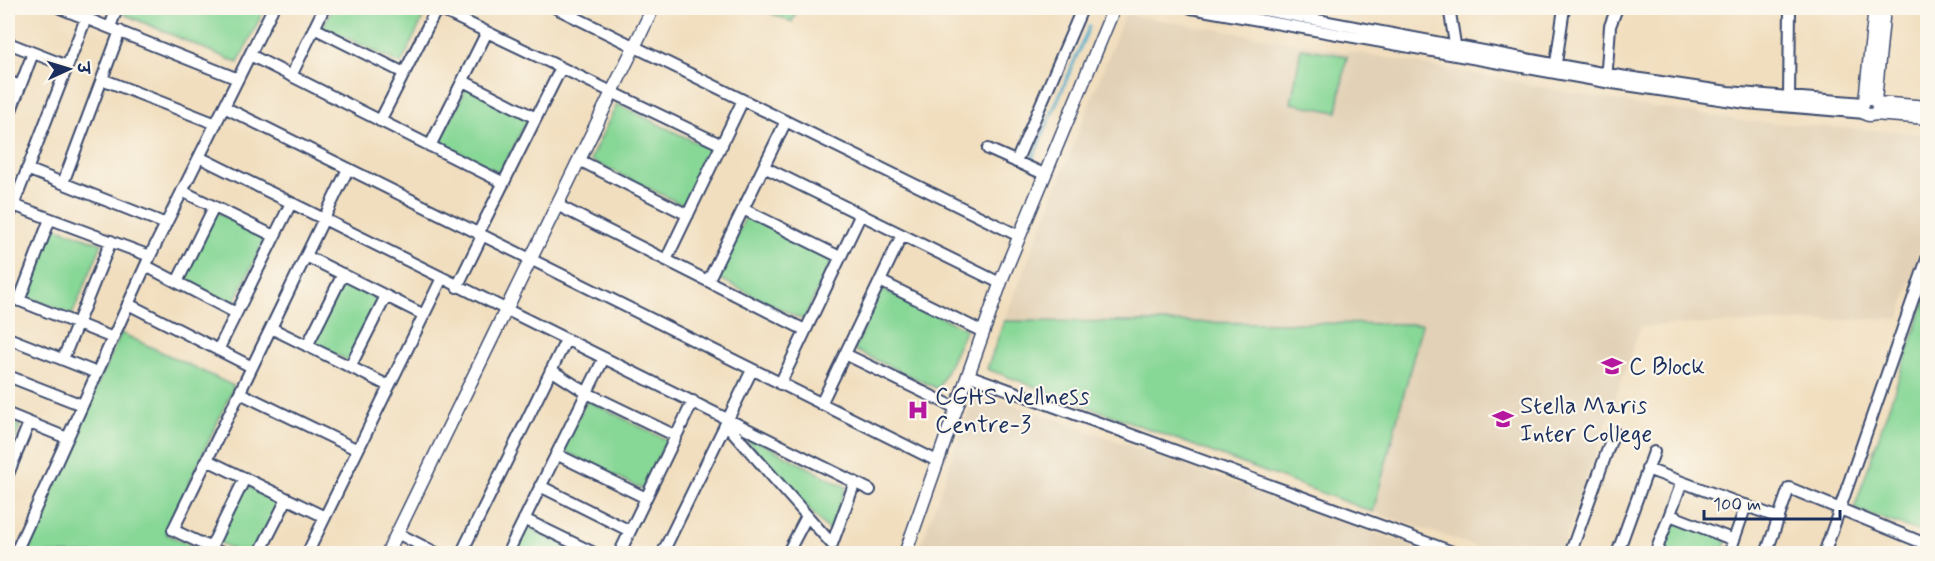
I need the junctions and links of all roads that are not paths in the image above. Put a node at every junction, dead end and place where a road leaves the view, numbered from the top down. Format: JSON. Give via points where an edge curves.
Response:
{"nodes":[{"id":1,"x":60,"y":8,"type":"edge"},
{"id":2,"x":117,"y":8,"type":"edge"},
{"id":3,"x":273,"y":8,"type":"edge"},
{"id":4,"x":324,"y":8,"type":"edge"},
{"id":5,"x":437,"y":8,"type":"edge"},
{"id":6,"x":556,"y":8,"type":"edge"},
{"id":7,"x":653,"y":8,"type":"edge"},
{"id":8,"x":1114,"y":8,"type":"edge"},
{"id":9,"x":1191,"y":8,"type":"edge"},
{"id":10,"x":1254,"y":8,"type":"edge"},
{"id":11,"x":1452,"y":8,"type":"edge"},
{"id":12,"x":1564,"y":8,"type":"edge"},
{"id":13,"x":1617,"y":8,"type":"edge"},
{"id":14,"x":1790,"y":8,"type":"edge"},
{"id":15,"x":1875,"y":8,"type":"edge"},
{"id":16,"x":1884,"y":8,"type":"edge"},
{"id":17,"x":1082,"y":9,"type":"edge"},
{"id":18,"x":86,"y":18,"type":"junction"},
{"id":19,"x":314,"y":28,"type":"junction"},
{"id":20,"x":115,"y":29,"type":"junction"},
{"id":21,"x":487,"y":32,"type":"junction"},
{"id":22,"x":8,"y":43,"type":"edge"},
{"id":23,"x":1455,"y":44,"type":"junction"},
{"id":24,"x":634,"y":46,"type":"junction"},
{"id":25,"x":33,"y":53,"type":"junction"},
{"id":26,"x":250,"y":55,"type":"junction"},
{"id":27,"x":1556,"y":63,"type":"junction"},
{"id":28,"x":67,"y":66,"type":"junction"},
{"id":29,"x":561,"y":68,"type":"junction"},
{"id":30,"x":404,"y":73,"type":"junction"},
{"id":31,"x":291,"y":76,"type":"junction"},
{"id":32,"x":1606,"y":78,"type":"junction"},
{"id":33,"x":102,"y":79,"type":"junction"},
{"id":34,"x":238,"y":79,"type":"junction"},
{"id":35,"x":8,"y":81,"type":"edge"},
{"id":36,"x":463,"y":81,"type":"junction"},
{"id":37,"x":20,"y":86,"type":"junction"},
{"id":38,"x":612,"y":93,"type":"junction"},
{"id":39,"x":1789,"y":98,"type":"junction"},
{"id":40,"x":744,"y":100,"type":"junction"},
{"id":41,"x":1870,"y":106,"type":"junction"},
{"id":42,"x":1928,"y":106,"type":"edge"},
{"id":43,"x":224,"y":107,"type":"junction"},
{"id":44,"x":8,"y":118,"type":"edge"},
{"id":45,"x":536,"y":118,"type":"junction"},
{"id":46,"x":1928,"y":118,"type":"edge"},
{"id":47,"x":381,"y":121,"type":"junction"},
{"id":48,"x":786,"y":122,"type":"junction"},
{"id":49,"x":216,"y":124,"type":"junction"},
{"id":50,"x":722,"y":145,"type":"junction"},
{"id":51,"x":430,"y":146,"type":"junction"},
{"id":52,"x":988,"y":149,"type":"dead end"},
{"id":53,"x":199,"y":157,"type":"junction"},
{"id":54,"x":579,"y":160,"type":"junction"},
{"id":55,"x":1016,"y":162,"type":"junction"},
{"id":56,"x":764,"y":167,"type":"junction"},
{"id":57,"x":27,"y":169,"type":"junction"},
{"id":58,"x":348,"y":169,"type":"junction"},
{"id":59,"x":1044,"y":174,"type":"junction"},
{"id":60,"x":63,"y":183,"type":"junction"},
{"id":61,"x":504,"y":183,"type":"junction"},
{"id":62,"x":182,"y":191,"type":"junction"},
{"id":63,"x":291,"y":203,"type":"junction"},
{"id":64,"x":10,"y":204,"type":"edge"},
{"id":65,"x":557,"y":205,"type":"junction"},
{"id":66,"x":214,"y":207,"type":"junction"},
{"id":67,"x":743,"y":209,"type":"junction"},
{"id":68,"x":861,"y":214,"type":"junction"},
{"id":69,"x":688,"y":215,"type":"junction"},
{"id":70,"x":8,"y":219,"type":"edge"},
{"id":71,"x":50,"y":219,"type":"junction"},
{"id":72,"x":324,"y":219,"type":"junction"},
{"id":73,"x":166,"y":224,"type":"junction"},
{"id":74,"x":480,"y":235,"type":"junction"},
{"id":75,"x":902,"y":235,"type":"junction"},
{"id":76,"x":274,"y":236,"type":"junction"},
{"id":77,"x":1019,"y":236,"type":"junction"},
{"id":78,"x":111,"y":241,"type":"junction"},
{"id":79,"x":306,"y":256,"type":"junction"},
{"id":80,"x":1928,"y":256,"type":"edge"},
{"id":81,"x":840,"y":257,"type":"junction"},
{"id":82,"x":530,"y":260,"type":"junction"},
{"id":83,"x":666,"y":260,"type":"junction"},
{"id":84,"x":148,"y":261,"type":"junction"},
{"id":85,"x":343,"y":274,"type":"junction"},
{"id":86,"x":442,"y":278,"type":"junction"},
{"id":87,"x":708,"y":281,"type":"junction"},
{"id":88,"x":880,"y":281,"type":"junction"},
{"id":89,"x":177,"y":282,"type":"junction"},
{"id":90,"x":1000,"y":283,"type":"junction"},
{"id":91,"x":458,"y":287,"type":"junction"},
{"id":92,"x":8,"y":296,"type":"edge"},
{"id":93,"x":386,"y":296,"type":"junction"},
{"id":94,"x":19,"y":301,"type":"junction"},
{"id":95,"x":128,"y":304,"type":"junction"},
{"id":96,"x":506,"y":310,"type":"junction"},
{"id":97,"x":236,"y":313,"type":"junction"},
{"id":98,"x":424,"y":315,"type":"junction"},
{"id":99,"x":77,"y":324,"type":"junction"},
{"id":100,"x":271,"y":328,"type":"junction"},
{"id":101,"x":805,"y":330,"type":"junction"},
{"id":102,"x":983,"y":332,"type":"junction"},
{"id":103,"x":8,"y":338,"type":"edge"},
{"id":104,"x":113,"y":339,"type":"junction"},
{"id":105,"x":566,"y":340,"type":"junction"},
{"id":106,"x":308,"y":346,"type":"junction"},
{"id":107,"x":218,"y":350,"type":"junction"},
{"id":108,"x":845,"y":354,"type":"junction"},
{"id":109,"x":604,"y":358,"type":"junction"},
{"id":110,"x":63,"y":359,"type":"junction"},
{"id":111,"x":252,"y":367,"type":"junction"},
{"id":112,"x":350,"y":367,"type":"junction"},
{"id":113,"x":551,"y":370,"type":"junction"},
{"id":114,"x":752,"y":370,"type":"junction"},
{"id":115,"x":97,"y":373,"type":"junction"},
{"id":116,"x":968,"y":375,"type":"junction"},
{"id":117,"x":8,"y":376,"type":"edge"},
{"id":118,"x":780,"y":384,"type":"junction"},
{"id":119,"x":389,"y":386,"type":"junction"},
{"id":120,"x":240,"y":393,"type":"junction"},
{"id":121,"x":586,"y":393,"type":"junction"},
{"id":122,"x":693,"y":401,"type":"junction"},
{"id":123,"x":821,"y":404,"type":"junction"},
{"id":124,"x":82,"y":405,"type":"junction"},
{"id":125,"x":956,"y":408,"type":"junction"},
{"id":126,"x":8,"y":414,"type":"edge"},
{"id":127,"x":727,"y":421,"type":"junction"},
{"id":128,"x":29,"y":423,"type":"junction"},
{"id":129,"x":1614,"y":432,"type":"dead end"},
{"id":130,"x":676,"y":436,"type":"junction"},
{"id":131,"x":67,"y":438,"type":"junction"},
{"id":132,"x":358,"y":450,"type":"junction"},
{"id":133,"x":1654,"y":452,"type":"dead end"},
{"id":134,"x":556,"y":453,"type":"junction"},
{"id":135,"x":207,"y":460,"type":"junction"},
{"id":136,"x":937,"y":461,"type":"junction"},
{"id":137,"x":1647,"y":469,"type":"junction"},
{"id":138,"x":8,"y":474,"type":"edge"},
{"id":139,"x":245,"y":478,"type":"junction"},
{"id":140,"x":855,"y":482,"type":"junction"},
{"id":141,"x":1682,"y":482,"type":"junction"},
{"id":142,"x":540,"y":486,"type":"junction"},
{"id":143,"x":870,"y":490,"type":"dead end"},
{"id":144,"x":646,"y":498,"type":"junction"},
{"id":145,"x":287,"y":499,"type":"junction"},
{"id":146,"x":1746,"y":506,"type":"junction"},
{"id":147,"x":1839,"y":509,"type":"junction"},
{"id":148,"x":1670,"y":514,"type":"junction"},
{"id":149,"x":807,"y":516,"type":"junction"},
{"id":150,"x":325,"y":517,"type":"junction"},
{"id":151,"x":1779,"y":518,"type":"junction"},
{"id":152,"x":524,"y":519,"type":"junction"},
{"id":153,"x":630,"y":531,"type":"junction"},
{"id":154,"x":397,"y":533,"type":"junction"},
{"id":155,"x":1734,"y":540,"type":"junction"},
{"id":156,"x":1928,"y":545,"type":"edge"},
{"id":157,"x":211,"y":548,"type":"junction"},
{"id":158,"x":1618,"y":553,"type":"edge"},
{"id":159,"x":15,"y":554,"type":"edge"},
{"id":160,"x":224,"y":554,"type":"edge"},
{"id":161,"x":259,"y":554,"type":"edge"},
{"id":162,"x":308,"y":554,"type":"edge"},
{"id":163,"x":387,"y":554,"type":"edge"},
{"id":164,"x":438,"y":554,"type":"edge"},
{"id":165,"x":460,"y":554,"type":"edge"},
{"id":166,"x":507,"y":554,"type":"edge"},
{"id":167,"x":596,"y":554,"type":"edge"},
{"id":168,"x":619,"y":554,"type":"edge"},
{"id":169,"x":662,"y":554,"type":"edge"},
{"id":170,"x":787,"y":554,"type":"edge"},
{"id":171,"x":905,"y":554,"type":"edge"},
{"id":172,"x":1458,"y":554,"type":"edge"},
{"id":173,"x":1570,"y":554,"type":"edge"},
{"id":174,"x":1655,"y":554,"type":"edge"},
{"id":175,"x":1729,"y":554,"type":"edge"},
{"id":176,"x":1766,"y":554,"type":"edge"},
{"id":177,"x":1824,"y":554,"type":"edge"}],
"edges":[{"from":1,"to":18,"type":"street"},
{"from":2,"to":20,"type":"street"},
{"from":3,"to":26,"type":"street"},
{"from":4,"to":19,"type":"street"},
{"from":5,"to":21,"type":"street"},
{"from":5,"to":30,"type":"street"},
{"from":6,"to":24,"type":"street"},
{"from":7,"to":24,"type":"street"},
{"from":8,"to":59,"type":"street"},
{"from":9,"to":32,"type":"street"},
{"from":10,"to":23,"type":"street"},
{"from":11,"to":23,"type":"street"},
{"from":12,"to":27,"type":"street"},
{"from":13,"to":32,"type":"street","via":[[1610,26]]},
{"from":14,"to":39,"type":"street"},
{"from":15,"to":41,"type":"street"},
{"from":16,"to":41,"type":"street"},
{"from":17,"to":55,"type":"street"},
{"from":18,"to":20,"type":"street"},
{"from":18,"to":28,"type":"street"},
{"from":19,"to":30,"type":"street"},
{"from":19,"to":31,"type":"street"},
{"from":20,"to":33,"type":"street"},
{"from":20,"to":34,"type":"street"},
{"from":21,"to":29,"type":"street"},
{"from":21,"to":36,"type":"street"},
{"from":22,"to":25,"type":"street"},
{"from":23,"to":27,"type":"street"},
{"from":24,"to":38,"type":"street"},
{"from":24,"to":40,"type":"street"},
{"from":25,"to":28,"type":"street"},
{"from":25,"to":37,"type":"street"},
{"from":26,"to":31,"type":"street"},
{"from":26,"to":34,"type":"street"},
{"from":27,"to":32,"type":"street"},
{"from":28,"to":57,"type":"street"},
{"from":29,"to":38,"type":"street"},
{"from":29,"to":45,"type":"street"},
{"from":30,"to":47,"type":"street"},
{"from":31,"to":47,"type":"street"},
{"from":32,"to":39,"type":"street"},
{"from":32,"to":41,"type":"street","via":[[1746,103]]},
{"from":33,"to":49,"type":"street"},
{"from":33,"to":60,"type":"street"},
{"from":34,"to":43,"type":"street"},
{"from":35,"to":37,"type":"street"},
{"from":36,"to":45,"type":"street"},
{"from":36,"to":51,"type":"street"},
{"from":37,"to":44,"type":"street"},
{"from":38,"to":50,"type":"street"},
{"from":38,"to":54,"type":"street"},
{"from":39,"to":41,"type":"street"},
{"from":40,"to":48,"type":"street"},
{"from":40,"to":50,"type":"street"},
{"from":41,"to":42,"type":"street"},
{"from":41,"to":46,"type":"street"},
{"from":43,"to":49,"type":"street"},
{"from":43,"to":58,"type":"street"},
{"from":45,"to":61,"type":"street"},
{"from":47,"to":51,"type":"street"},
{"from":48,"to":56,"type":"street"},
{"from":48,"to":77,"type":"street"},
{"from":49,"to":53,"type":"street"},
{"from":50,"to":69,"type":"street"},
{"from":51,"to":61,"type":"street"},
{"from":52,"to":55,"type":"street"},
{"from":53,"to":62,"type":"street"},
{"from":53,"to":63,"type":"street"},
{"from":54,"to":65,"type":"street"},
{"from":54,"to":69,"type":"street"},
{"from":55,"to":59,"type":"street"},
{"from":56,"to":67,"type":"street"},
{"from":56,"to":68,"type":"street"},
{"from":57,"to":60,"type":"street"},
{"from":57,"to":64,"type":"street"},
{"from":58,"to":72,"type":"street"},
{"from":58,"to":74,"type":"street"},
{"from":59,"to":77,"type":"street"},
{"from":60,"to":73,"type":"street"},
{"from":61,"to":74,"type":"street"},
{"from":62,"to":66,"type":"street"},
{"from":62,"to":73,"type":"street"},
{"from":63,"to":72,"type":"street"},
{"from":63,"to":76,"type":"street"},
{"from":64,"to":70,"type":"street"},
{"from":64,"to":71,"type":"street"},
{"from":65,"to":82,"type":"street"},
{"from":65,"to":83,"type":"street"},
{"from":66,"to":76,"type":"street"},
{"from":66,"to":89,"type":"street"},
{"from":67,"to":81,"type":"street"},
{"from":67,"to":87,"type":"street"},
{"from":68,"to":75,"type":"street"},
{"from":68,"to":81,"type":"street"},
{"from":69,"to":83,"type":"street"},
{"from":71,"to":78,"type":"street"},
{"from":71,"to":94,"type":"street"},
{"from":72,"to":79,"type":"street"},
{"from":72,"to":86,"type":"street"},
{"from":73,"to":84,"type":"street"},
{"from":74,"to":82,"type":"street"},
{"from":74,"to":91,"type":"street"},
{"from":75,"to":88,"type":"street"},
{"from":75,"to":90,"type":"street"},
{"from":76,"to":97,"type":"street"},
{"from":77,"to":90,"type":"street"},
{"from":78,"to":84,"type":"street"},
{"from":78,"to":99,"type":"street"},
{"from":79,"to":85,"type":"street"},
{"from":79,"to":100,"type":"street"},
{"from":80,"to":147,"type":"street"},
{"from":81,"to":101,"type":"street"},
{"from":82,"to":96,"type":"street"},
{"from":82,"to":114,"type":"street"},
{"from":83,"to":87,"type":"street"},
{"from":84,"to":89,"type":"street"},
{"from":84,"to":95,"type":"street"},
{"from":85,"to":93,"type":"street"},
{"from":85,"to":106,"type":"street"},
{"from":86,"to":91,"type":"street"},
{"from":86,"to":98,"type":"street"},
{"from":87,"to":101,"type":"street"},
{"from":88,"to":102,"type":"street"},
{"from":88,"to":108,"type":"street"},
{"from":89,"to":97,"type":"street"},
{"from":90,"to":102,"type":"street"},
{"from":91,"to":96,"type":"street"},
{"from":92,"to":94,"type":"street"},
{"from":93,"to":98,"type":"street"},
{"from":93,"to":112,"type":"street"},
{"from":94,"to":99,"type":"street"},
{"from":95,"to":104,"type":"street"},
{"from":95,"to":107,"type":"street"},
{"from":96,"to":105,"type":"street"},
{"from":96,"to":154,"type":"street"},
{"from":97,"to":107,"type":"street"},
{"from":98,"to":119,"type":"street"},
{"from":99,"to":104,"type":"street"},
{"from":99,"to":110,"type":"street"},
{"from":100,"to":106,"type":"street"},
{"from":100,"to":111,"type":"street"},
{"from":101,"to":118,"type":"street"},
{"from":102,"to":116,"type":"street"},
{"from":103,"to":110,"type":"street"},
{"from":104,"to":115,"type":"street"},
{"from":105,"to":109,"type":"street"},
{"from":105,"to":113,"type":"street"},
{"from":106,"to":112,"type":"street"},
{"from":107,"to":111,"type":"street"},
{"from":108,"to":123,"type":"street"},
{"from":108,"to":125,"type":"street"},
{"from":109,"to":121,"type":"street"},
{"from":109,"to":122,"type":"street"},
{"from":110,"to":115,"type":"street"},
{"from":111,"to":120,"type":"street"},
{"from":112,"to":119,"type":"street"},
{"from":113,"to":121,"type":"street"},
{"from":113,"to":165,"type":"street"},
{"from":114,"to":118,"type":"street"},
{"from":114,"to":127,"type":"street"},
{"from":115,"to":124,"type":"street"},
{"from":116,"to":125,"type":"street"},
{"from":116,"to":172,"type":"street"},
{"from":117,"to":124,"type":"street"},
{"from":118,"to":123,"type":"street"},
{"from":119,"to":132,"type":"street"},
{"from":120,"to":132,"type":"street"},
{"from":120,"to":135,"type":"street"},
{"from":121,"to":130,"type":"street"},
{"from":121,"to":134,"type":"street"},
{"from":122,"to":127,"type":"street"},
{"from":122,"to":130,"type":"street"},
{"from":123,"to":136,"type":"street"},
{"from":124,"to":131,"type":"street"},
{"from":125,"to":136,"type":"street"},
{"from":126,"to":128,"type":"street"},
{"from":127,"to":140,"type":"street"},
{"from":127,"to":149,"type":"street"},
{"from":127,"to":169,"type":"street"},
{"from":128,"to":131,"type":"street"},
{"from":128,"to":138,"type":"street"},
{"from":129,"to":173,"type":"street"},
{"from":130,"to":144,"type":"street"},
{"from":131,"to":159,"type":"street"},
{"from":132,"to":150,"type":"street"},
{"from":133,"to":137,"type":"street"},
{"from":134,"to":142,"type":"street"},
{"from":134,"to":144,"type":"street"},
{"from":135,"to":139,"type":"street"},
{"from":135,"to":157,"type":"street","via":[[173,530]]},
{"from":136,"to":171,"type":"street"},
{"from":137,"to":141,"type":"street"},
{"from":137,"to":158,"type":"street"},
{"from":139,"to":145,"type":"street"},
{"from":139,"to":157,"type":"street"},
{"from":140,"to":143,"type":"street"},
{"from":140,"to":149,"type":"street","via":[[832,544]]},
{"from":141,"to":146,"type":"street"},
{"from":141,"to":148,"type":"street"},
{"from":142,"to":152,"type":"street"},
{"from":142,"to":153,"type":"street"},
{"from":144,"to":153,"type":"street"},
{"from":145,"to":150,"type":"street"},
{"from":145,"to":161,"type":"street"},
{"from":146,"to":151,"type":"street"},
{"from":146,"to":155,"type":"street"},
{"from":147,"to":151,"type":"street","via":[[1789,488]]},
{"from":147,"to":156,"type":"street"},
{"from":147,"to":177,"type":"street"},
{"from":148,"to":155,"type":"street"},
{"from":148,"to":174,"type":"street"},
{"from":149,"to":170,"type":"street"},
{"from":150,"to":162,"type":"street"},
{"from":151,"to":176,"type":"street"},
{"from":152,"to":166,"type":"street"},
{"from":152,"to":167,"type":"street"},
{"from":153,"to":168,"type":"street"},
{"from":154,"to":163,"type":"street"},
{"from":154,"to":164,"type":"street"},
{"from":155,"to":175,"type":"street"},
{"from":157,"to":160,"type":"street"}]}
